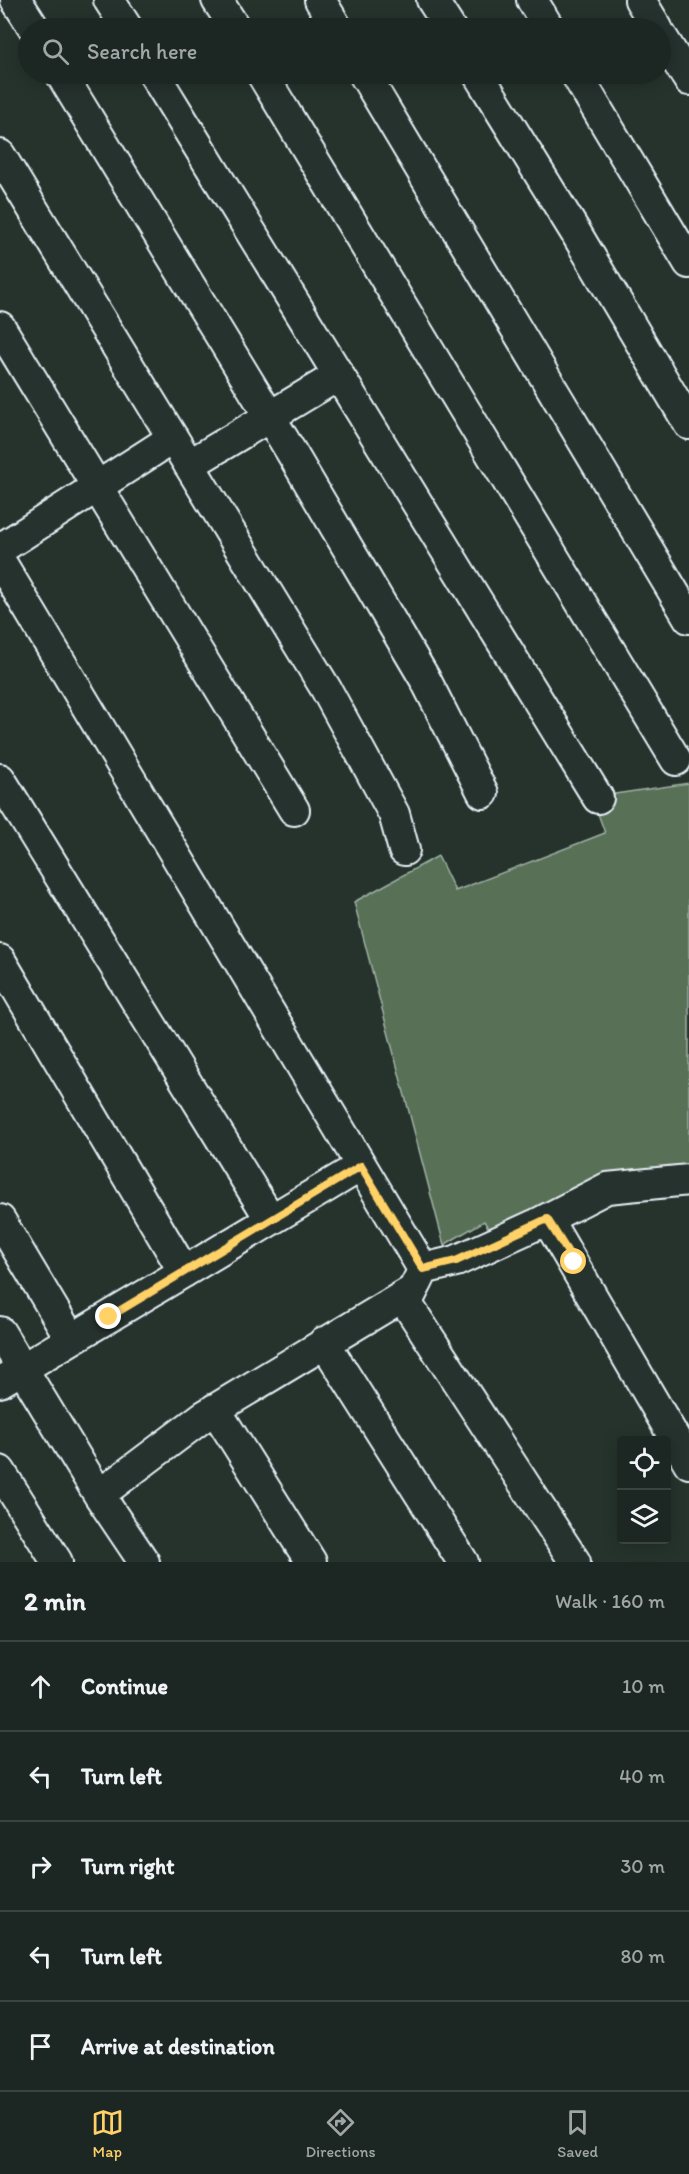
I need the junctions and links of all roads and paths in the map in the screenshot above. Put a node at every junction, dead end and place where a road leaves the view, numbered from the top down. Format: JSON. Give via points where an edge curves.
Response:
{"nodes":[{"id":1,"x":16,"y":0,"type":"edge"},
{"id":2,"x":109,"y":0,"type":"edge"},
{"id":3,"x":217,"y":0,"type":"edge"},
{"id":4,"x":320,"y":0,"type":"edge"},
{"id":5,"x":432,"y":0,"type":"edge"},
{"id":6,"x":532,"y":0,"type":"edge"},
{"id":7,"x":640,"y":0,"type":"edge"},
{"id":8,"x":28,"y":18,"type":"edge"},
{"id":9,"x":121,"y":18,"type":"edge"},
{"id":10,"x":229,"y":18,"type":"edge"},
{"id":11,"x":331,"y":18,"type":"edge"},
{"id":12,"x":444,"y":18,"type":"edge"},
{"id":13,"x":543,"y":18,"type":"edge"},
{"id":14,"x":651,"y":18,"type":"edge"},
{"id":15,"x":671,"y":51,"type":"edge"},
{"id":16,"x":689,"y":80,"type":"edge"},
{"id":17,"x":67,"y":84,"type":"edge"},
{"id":18,"x":160,"y":84,"type":"edge"},
{"id":19,"x":268,"y":84,"type":"edge"},
{"id":20,"x":370,"y":84,"type":"edge"},
{"id":21,"x":484,"y":84,"type":"edge"},
{"id":22,"x":582,"y":84,"type":"edge"},
{"id":23,"x":0,"y":155,"type":"edge"},
{"id":24,"x":689,"y":263,"type":"edge"},
{"id":25,"x":0,"y":327,"type":"edge"},
{"id":26,"x":339,"y":375,"type":"junction"},
{"id":27,"x":270,"y":417,"type":"junction"},
{"id":28,"x":689,"y":424,"type":"edge"},
{"id":29,"x":173,"y":438,"type":"junction"},
{"id":30,"x":189,"y":465,"type":"junction"},
{"id":31,"x":98,"y":487,"type":"junction"},
{"id":32,"x":0,"y":549,"type":"edge"},
{"id":33,"x":0,"y":561,"type":"edge"},
{"id":34,"x":689,"y":618,"type":"edge"},
{"id":35,"x":676,"y":760,"type":"dead end"},
{"id":36,"x":0,"y":779,"type":"edge"},
{"id":37,"x":483,"y":793,"type":"dead end"},
{"id":38,"x":598,"y":798,"type":"dead end"},
{"id":39,"x":294,"y":810,"type":"dead end"},
{"id":40,"x":404,"y":850,"type":"dead end"},
{"id":41,"x":0,"y":960,"type":"edge"},
{"id":42,"x":361,"y":1166,"type":"junction"},
{"id":43,"x":688,"y":1182,"type":"edge"},
{"id":44,"x":547,"y":1219,"type":"junction"},
{"id":45,"x":0,"y":1220,"type":"edge"},
{"id":46,"x":271,"y":1220,"type":"junction"},
{"id":47,"x":184,"y":1272,"type":"junction"},
{"id":48,"x":417,"y":1281,"type":"junction"},
{"id":49,"x":0,"y":1332,"type":"edge"},
{"id":50,"x":71,"y":1339,"type":"junction"},
{"id":51,"x":324,"y":1342,"type":"junction"},
{"id":52,"x":11,"y":1376,"type":"edge"},
{"id":53,"x":215,"y":1409,"type":"junction"},
{"id":54,"x":689,"y":1463,"type":"edge"},
{"id":55,"x":0,"y":1471,"type":"edge"},
{"id":56,"x":99,"y":1496,"type":"junction"},
{"id":57,"x":57,"y":1562,"type":"edge"},
{"id":58,"x":144,"y":1562,"type":"edge"},
{"id":59,"x":311,"y":1562,"type":"edge"},
{"id":60,"x":463,"y":1562,"type":"edge"},
{"id":61,"x":575,"y":1562,"type":"edge"}],
"edges":[{"from":1,"to":8,"type":"street"},
{"from":2,"to":9,"type":"street"},
{"from":3,"to":10,"type":"street"},
{"from":4,"to":11,"type":"street"},
{"from":5,"to":12,"type":"street"},
{"from":6,"to":13,"type":"street"},
{"from":7,"to":14,"type":"street"},
{"from":15,"to":16,"type":"street"},
{"from":17,"to":27,"type":"street"},
{"from":18,"to":26,"type":"street"},
{"from":19,"to":35,"type":"street"},
{"from":20,"to":34,"type":"street"},
{"from":21,"to":28,"type":"street"},
{"from":22,"to":24,"type":"street"},
{"from":23,"to":29,"type":"street"},
{"from":25,"to":31,"type":"street"},
{"from":26,"to":27,"type":"street"},
{"from":26,"to":38,"type":"street"},
{"from":27,"to":30,"type":"street"},
{"from":27,"to":37,"type":"street","via":[[425,679]]},
{"from":29,"to":30,"type":"street"},
{"from":29,"to":31,"type":"street"},
{"from":30,"to":40,"type":"street","via":[[326,689],[394,814]]},
{"from":31,"to":32,"type":"street"},
{"from":31,"to":39,"type":"street"},
{"from":33,"to":42,"type":"street"},
{"from":36,"to":46,"type":"street"},
{"from":41,"to":47,"type":"street"},
{"from":42,"to":46,"type":"street"},
{"from":42,"to":48,"type":"street"},
{"from":43,"to":44,"type":"street","via":[[607,1188]]},
{"from":44,"to":48,"type":"street"},
{"from":44,"to":54,"type":"street"},
{"from":45,"to":50,"type":"street"},
{"from":46,"to":47,"type":"street"},
{"from":47,"to":50,"type":"street"},
{"from":48,"to":51,"type":"street"},
{"from":48,"to":61,"type":"street","via":[[406,1304]]},
{"from":49,"to":52,"type":"street"},
{"from":50,"to":52,"type":"street"},
{"from":51,"to":53,"type":"street"},
{"from":51,"to":60,"type":"street"},
{"from":52,"to":56,"type":"street"},
{"from":53,"to":56,"type":"street"},
{"from":53,"to":59,"type":"street"},
{"from":55,"to":57,"type":"street"},
{"from":56,"to":58,"type":"street"}]}
